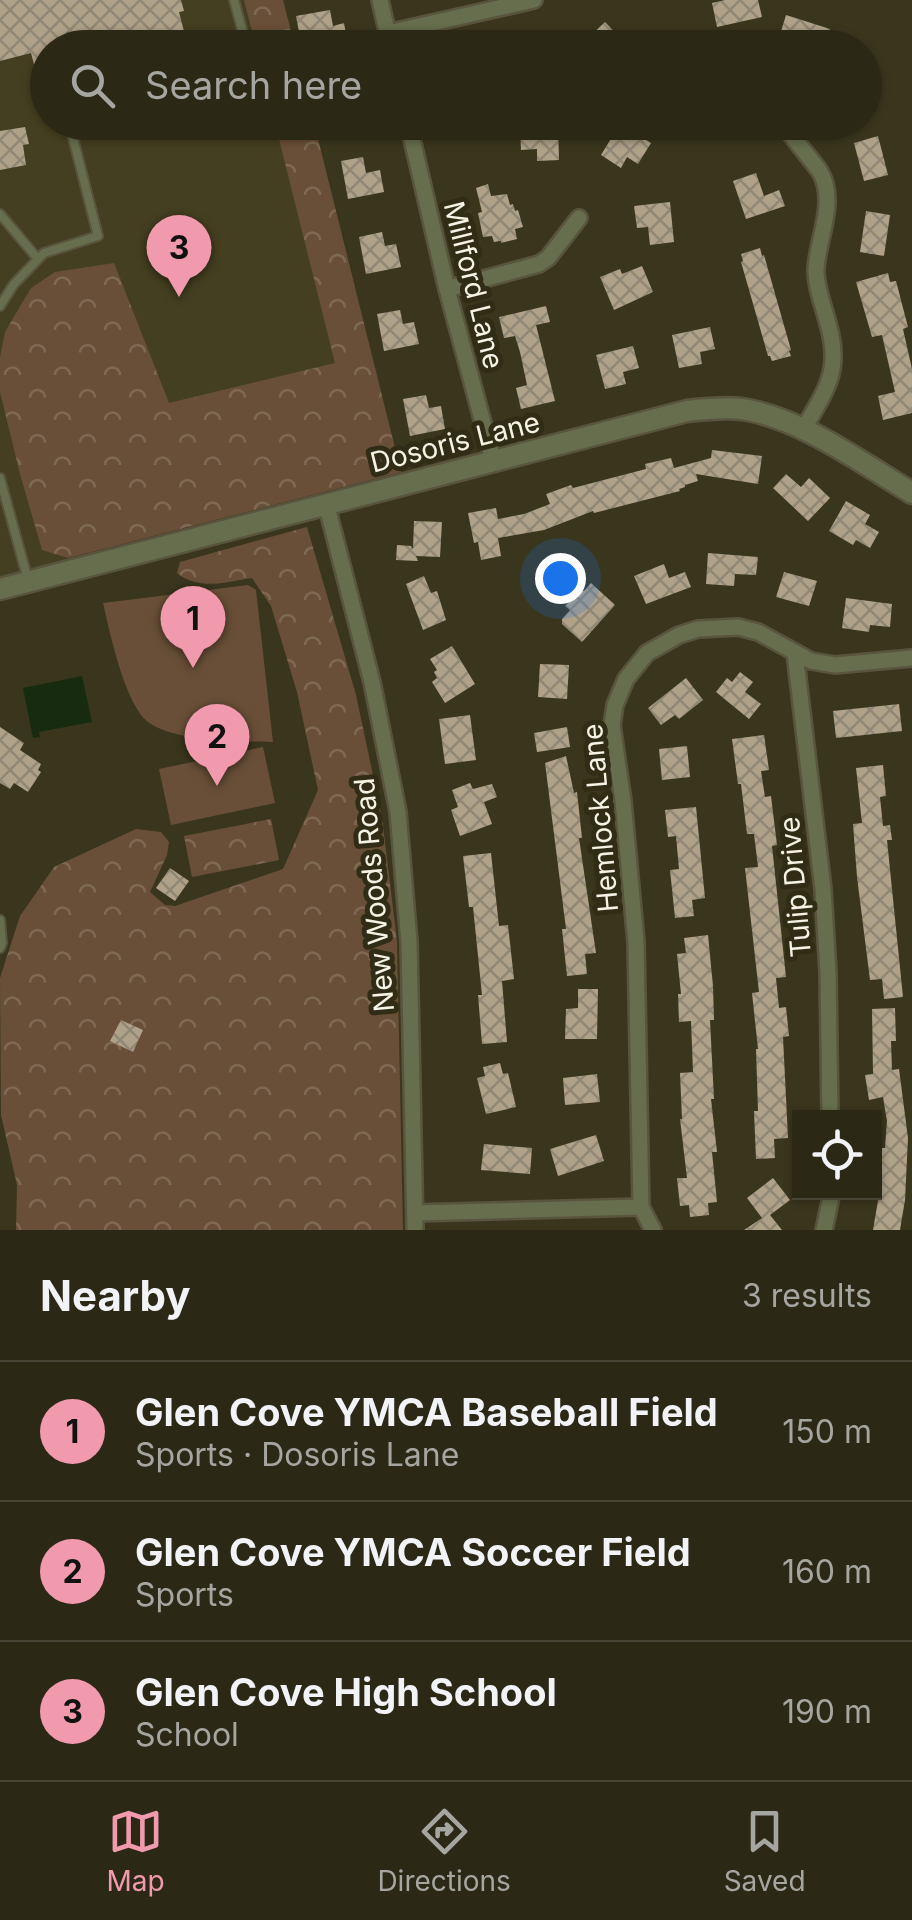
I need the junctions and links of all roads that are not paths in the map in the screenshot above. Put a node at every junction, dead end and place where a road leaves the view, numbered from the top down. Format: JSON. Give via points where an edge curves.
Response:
{"nodes":[{"id":1,"x":234,"y":0,"type":"edge"},
{"id":2,"x":380,"y":0,"type":"edge"},
{"id":3,"x":534,"y":0,"type":"edge"},
{"id":4,"x":242,"y":30,"type":"edge"},
{"id":5,"x":387,"y":30,"type":"edge"},
{"id":6,"x":425,"y":30,"type":"edge"},
{"id":7,"x":74,"y":140,"type":"edge"},
{"id":8,"x":412,"y":140,"type":"edge"},
{"id":9,"x":795,"y":140,"type":"edge"},
{"id":10,"x":0,"y":214,"type":"edge"},
{"id":11,"x":579,"y":218,"type":"dead end"},
{"id":12,"x":38,"y":259,"type":"junction"},
{"id":13,"x":447,"y":289,"type":"junction"},
{"id":14,"x":0,"y":306,"type":"edge"},
{"id":15,"x":803,"y":430,"type":"junction"},
{"id":16,"x":494,"y":460,"type":"junction"},
{"id":17,"x":0,"y":478,"type":"edge"},
{"id":18,"x":912,"y":493,"type":"edge"},
{"id":19,"x":326,"y":503,"type":"junction"},
{"id":20,"x":28,"y":582,"type":"junction"},
{"id":21,"x":0,"y":589,"type":"edge"},
{"id":22,"x":795,"y":653,"type":"junction"},
{"id":23,"x":912,"y":658,"type":"edge"},
{"id":24,"x":0,"y":920,"type":"edge"},
{"id":25,"x":0,"y":948,"type":"edge"},
{"id":26,"x":830,"y":1110,"type":"edge"},
{"id":27,"x":830,"y":1200,"type":"edge"},
{"id":28,"x":641,"y":1208,"type":"junction"},
{"id":29,"x":415,"y":1212,"type":"junction"},
{"id":30,"x":415,"y":1230,"type":"edge"},
{"id":31,"x":653,"y":1230,"type":"edge"},
{"id":32,"x":824,"y":1230,"type":"edge"}],
"edges":[{"from":1,"to":4,"type":"lane"},
{"from":2,"to":5,"type":"street"},
{"from":3,"to":6,"type":"street"},
{"from":7,"to":12,"type":"lane","via":[[98,236]]},
{"from":8,"to":13,"type":"street","name":"Millford Lane"},
{"from":9,"to":15,"type":"street","via":[[827,191],[816,272],[833,360],[829,383]]},
{"from":10,"to":12,"type":"lane"},
{"from":11,"to":13,"type":"street","via":[[539,264]]},
{"from":12,"to":14,"type":"lane"},
{"from":13,"to":16,"type":"street","name":"Millford Lane"},
{"from":15,"to":16,"type":"street","name":"Dosoris Lane","via":[[742,409],[687,411]]},
{"from":15,"to":18,"type":"street","name":"Dosoris Lane"},
{"from":16,"to":19,"type":"street","name":"Dosoris Lane"},
{"from":17,"to":20,"type":"lane"},
{"from":19,"to":20,"type":"street","name":"Dosoris Lane"},
{"from":19,"to":29,"type":"street","name":"New Woods Road","via":[[398,812],[409,942]]},
{"from":20,"to":21,"type":"street","name":"Dosoris Lane"},
{"from":22,"to":23,"type":"street","name":"Hemlock Lane","via":[[835,665]]},
{"from":22,"to":26,"type":"street","name":"Tulip Drive","via":[[823,889]]},
{"from":22,"to":28,"type":"street","name":"Hemlock Lane","via":[[738,627],[679,634],[647,653],[615,705],[636,942]]},
{"from":24,"to":25,"type":"lane"},
{"from":27,"to":32,"type":"street"},
{"from":28,"to":29,"type":"street"},
{"from":28,"to":31,"type":"street"},
{"from":29,"to":30,"type":"street","name":"New Woods Road"}]}
